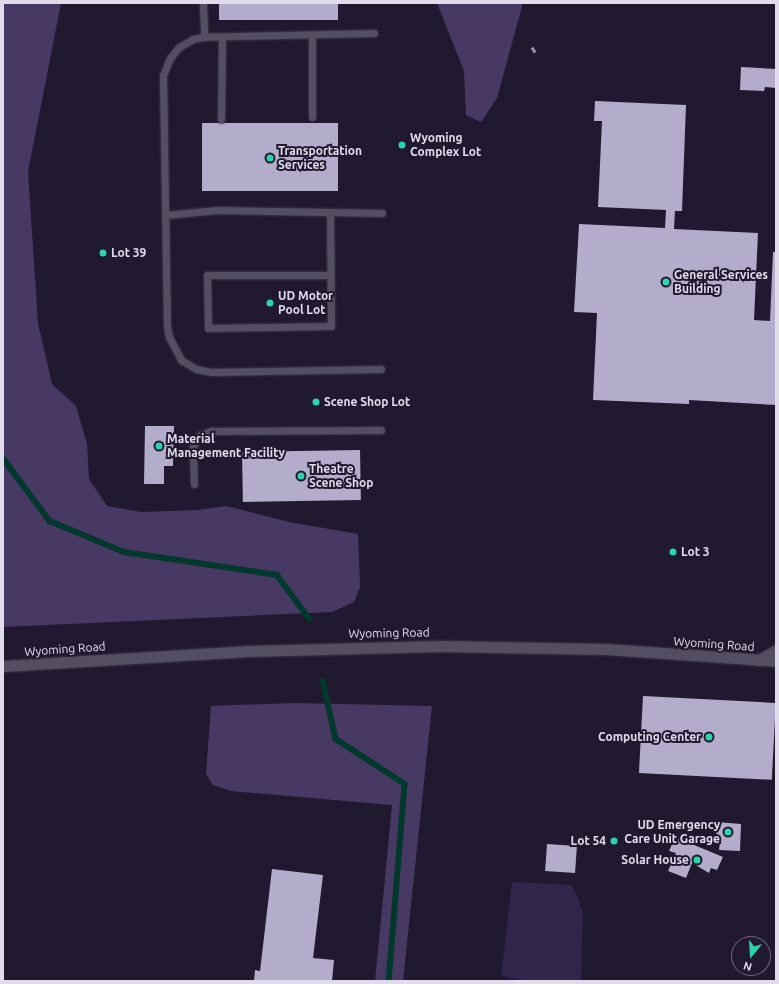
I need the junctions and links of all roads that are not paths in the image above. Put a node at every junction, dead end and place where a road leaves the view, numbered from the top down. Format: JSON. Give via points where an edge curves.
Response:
{"nodes":[{"id":1,"x":203,"y":3,"type":"edge"},
{"id":2,"x":374,"y":34,"type":"dead end"},
{"id":3,"x":312,"y":36,"type":"junction"},
{"id":4,"x":204,"y":37,"type":"junction"},
{"id":5,"x":222,"y":38,"type":"junction"},
{"id":6,"x":312,"y":117,"type":"dead end"},
{"id":7,"x":221,"y":119,"type":"dead end"},
{"id":8,"x":330,"y":212,"type":"junction"},
{"id":9,"x":382,"y":213,"type":"dead end"},
{"id":10,"x":165,"y":215,"type":"junction"},
{"id":11,"x":329,"y":275,"type":"junction"},
{"id":12,"x":381,"y":369,"type":"dead end"},
{"id":13,"x":381,"y":430,"type":"dead end"},
{"id":14,"x":194,"y":484,"type":"dead end"},
{"id":15,"x":776,"y":650,"type":"edge"},
{"id":16,"x":759,"y":660,"type":"junction"},
{"id":17,"x":776,"y":661,"type":"edge"},
{"id":18,"x":3,"y":666,"type":"edge"}],
"edges":[{"from":1,"to":4,"type":"lane"},
{"from":2,"to":3,"type":"lane"},
{"from":3,"to":5,"type":"lane"},
{"from":3,"to":6,"type":"lane"},
{"from":4,"to":5,"type":"lane"},
{"from":4,"to":10,"type":"lane","via":[[193,39],[180,47],[170,58],[163,75]]},
{"from":5,"to":7,"type":"lane"},
{"from":8,"to":9,"type":"lane"},
{"from":8,"to":10,"type":"lane","via":[[218,210]]},
{"from":8,"to":11,"type":"lane"},
{"from":10,"to":12,"type":"lane","via":[[167,326],[169,337],[180,360],[196,369],[211,372]]},
{"from":11,"to":11,"type":"lane","via":[[331,326],[208,328],[207,275]]},
{"from":13,"to":14,"type":"lane","via":[[212,431],[200,435],[193,447]]},
{"from":15,"to":16,"type":"street"},
{"from":16,"to":17,"type":"street","name":"Wyoming Road"},
{"from":16,"to":18,"type":"street","name":"Wyoming Road","via":[[606,649],[442,646],[249,651]]}]}
